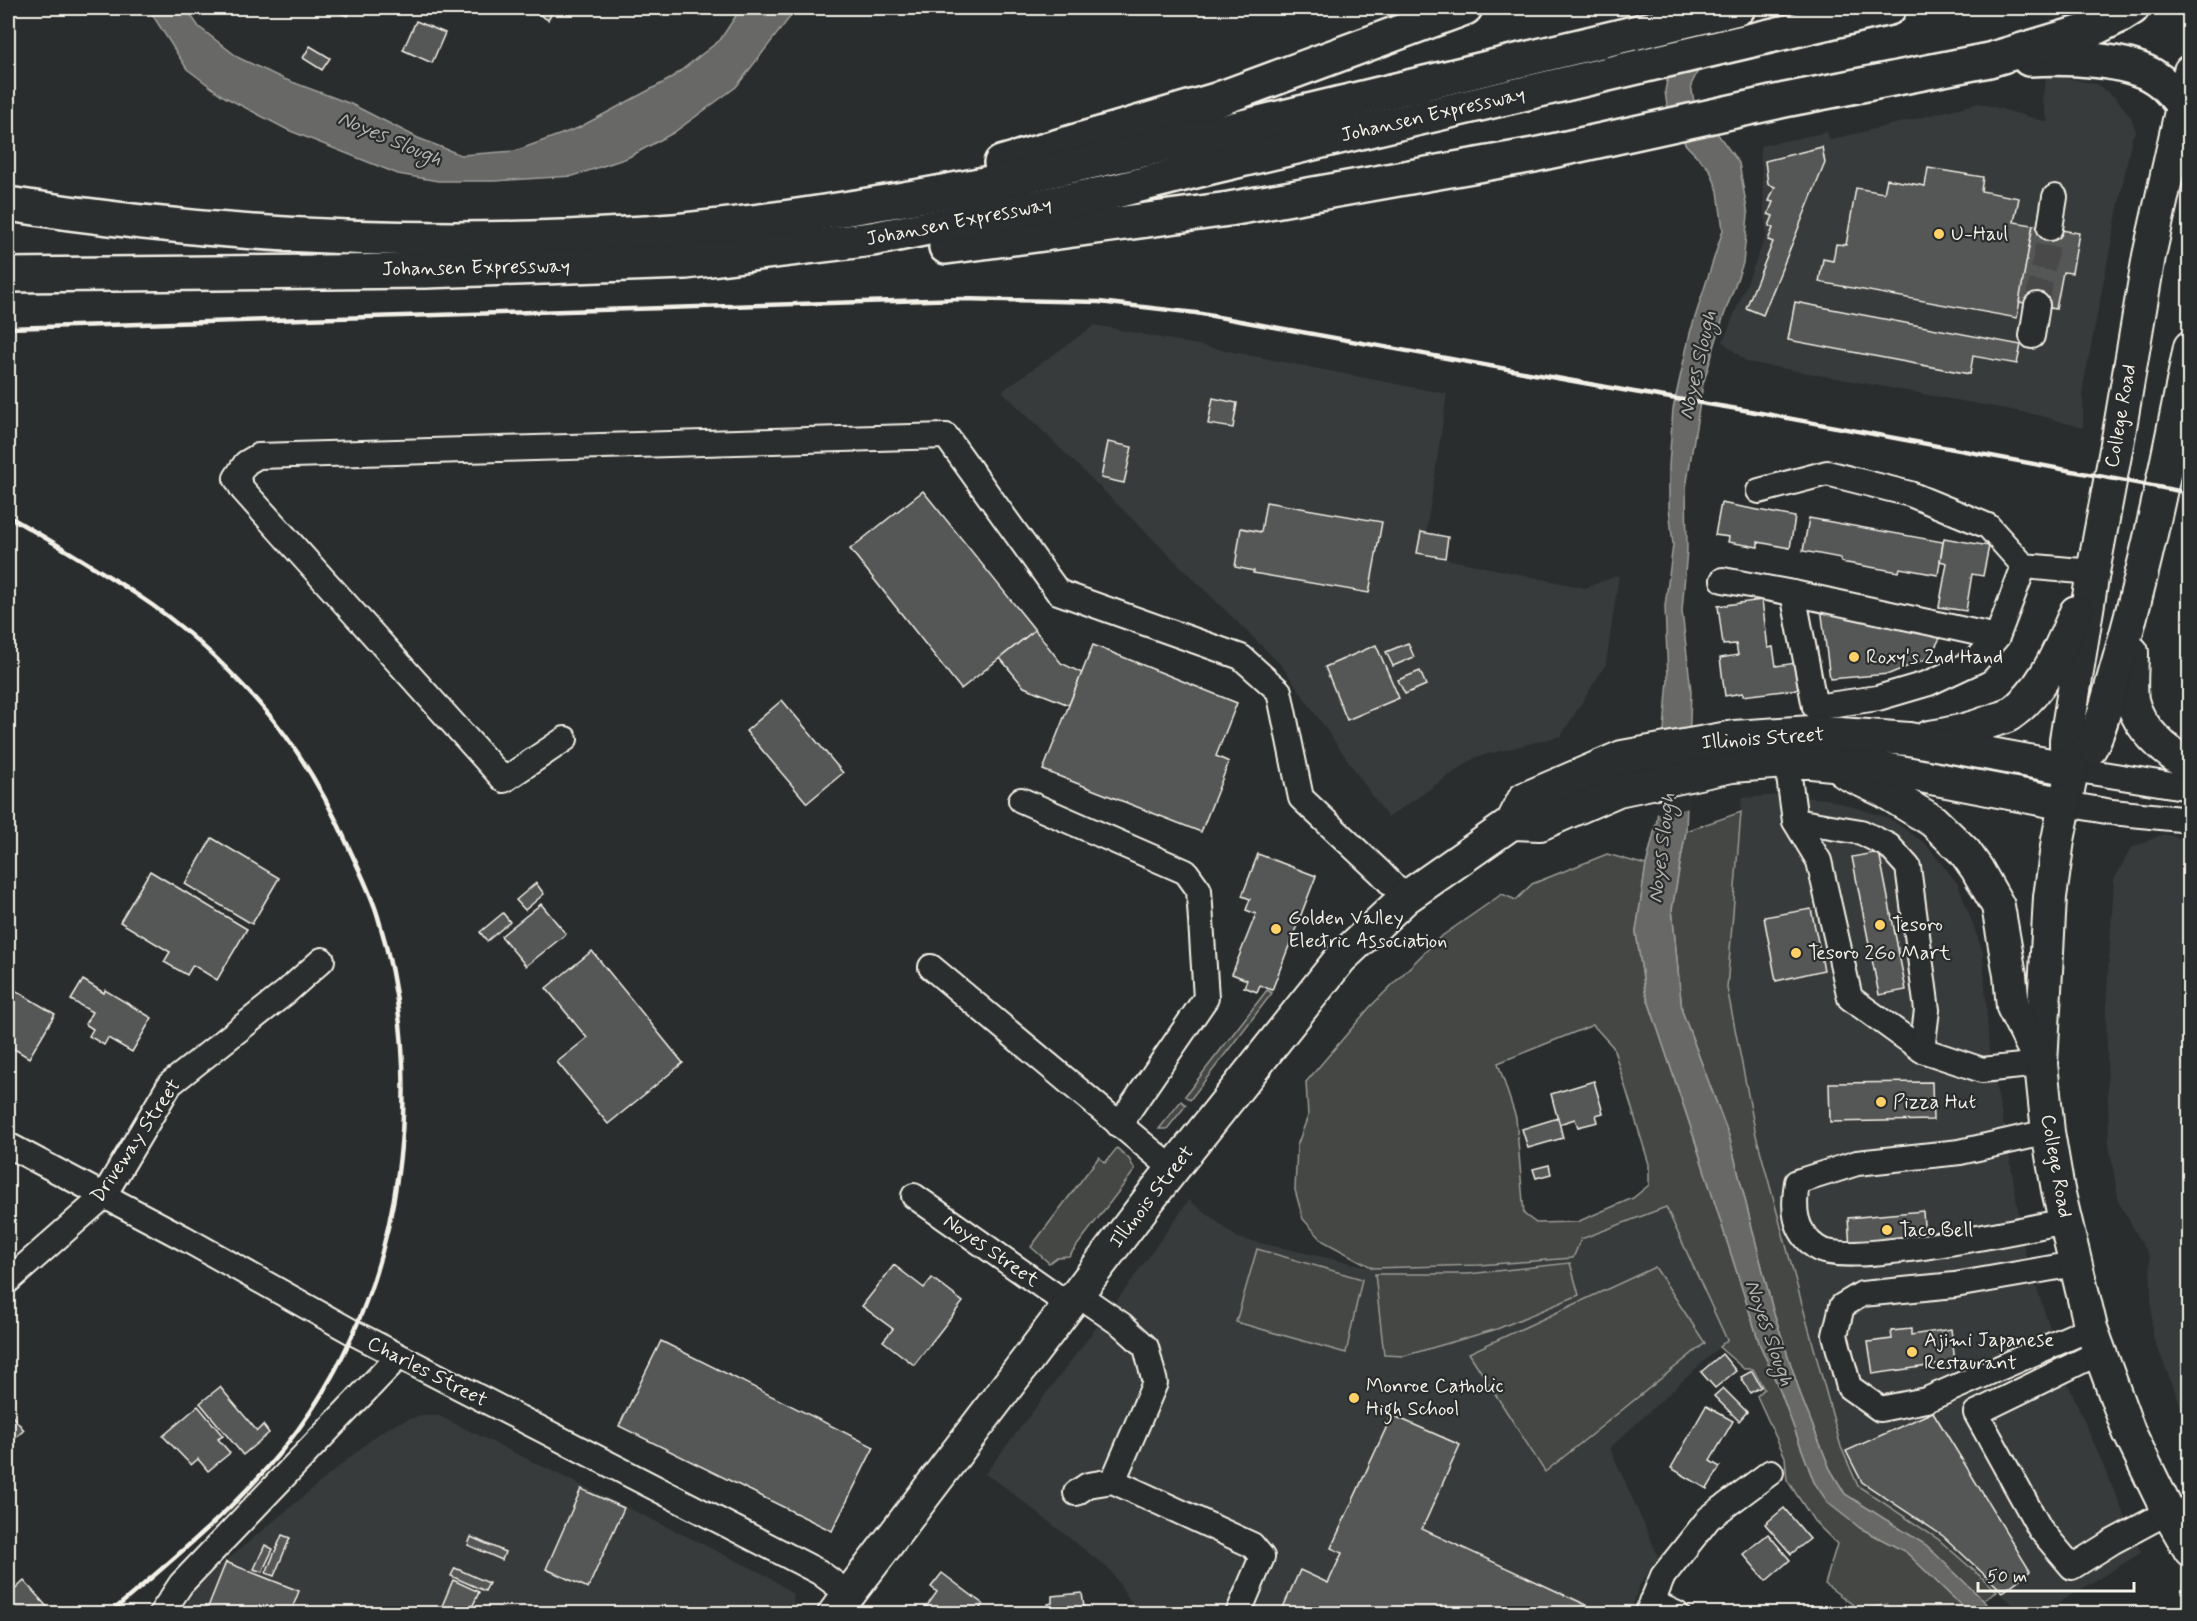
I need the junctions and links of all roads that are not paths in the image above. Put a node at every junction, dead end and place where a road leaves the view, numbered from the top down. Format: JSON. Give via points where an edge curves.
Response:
{"nodes":[{"id":1,"x":1466,"y":8,"type":"edge"},
{"id":2,"x":1738,"y":8,"type":"edge"},
{"id":3,"x":1889,"y":8,"type":"edge"},
{"id":4,"x":2132,"y":8,"type":"edge"},
{"id":5,"x":1989,"y":60,"type":"junction"},
{"id":6,"x":2190,"y":71,"type":"edge"},
{"id":7,"x":2182,"y":104,"type":"junction"},
{"id":8,"x":2055,"y":197,"type":"dead end"},
{"id":9,"x":8,"y":204,"type":"edge"},
{"id":10,"x":876,"y":205,"type":"junction"},
{"id":11,"x":2050,"y":228,"type":"tunnel mouth"},
{"id":12,"x":686,"y":262,"type":"junction"},
{"id":13,"x":8,"y":275,"type":"edge"},
{"id":14,"x":2037,"y":305,"type":"tunnel mouth"},
{"id":15,"x":2032,"y":336,"type":"dead end"},
{"id":16,"x":2190,"y":346,"type":"edge"},
{"id":17,"x":1759,"y":491,"type":"dead end"},
{"id":18,"x":2024,"y":566,"type":"junction"},
{"id":19,"x":2093,"y":572,"type":"junction"},
{"id":20,"x":1723,"y":580,"type":"dead end"},
{"id":21,"x":1793,"y":592,"type":"junction"},
{"id":22,"x":2131,"y":619,"type":"junction"},
{"id":23,"x":1997,"y":637,"type":"junction"},
{"id":24,"x":1813,"y":720,"type":"junction"},
{"id":25,"x":565,"y":740,"type":"dead end"},
{"id":26,"x":1909,"y":740,"type":"junction"},
{"id":27,"x":1733,"y":752,"type":"junction"},
{"id":28,"x":1786,"y":762,"type":"junction"},
{"id":29,"x":1827,"y":763,"type":"junction"},
{"id":30,"x":2073,"y":765,"type":"junction"},
{"id":31,"x":2190,"y":766,"type":"edge"},
{"id":32,"x":2190,"y":788,"type":"edge"},
{"id":33,"x":1021,"y":800,"type":"dead end"},
{"id":34,"x":2066,"y":804,"type":"junction"},
{"id":35,"x":2190,"y":820,"type":"edge"},
{"id":36,"x":1795,"y":821,"type":"junction"},
{"id":37,"x":1512,"y":823,"type":"junction"},
{"id":38,"x":1405,"y":898,"type":"junction"},
{"id":39,"x":322,"y":960,"type":"dead end"},
{"id":40,"x":931,"y":967,"type":"dead end"},
{"id":41,"x":1922,"y":1050,"type":"junction"},
{"id":42,"x":2041,"y":1064,"type":"junction"},
{"id":43,"x":1119,"y":1125,"type":"junction"},
{"id":44,"x":2048,"y":1132,"type":"junction"},
{"id":45,"x":8,"y":1145,"type":"edge"},
{"id":46,"x":1173,"y":1168,"type":"junction"},
{"id":47,"x":914,"y":1196,"type":"dead end"},
{"id":48,"x":103,"y":1197,"type":"junction"},
{"id":49,"x":2066,"y":1221,"type":"junction"},
{"id":50,"x":2075,"y":1264,"type":"junction"},
{"id":51,"x":8,"y":1281,"type":"edge"},
{"id":52,"x":1073,"y":1299,"type":"junction"},
{"id":53,"x":2095,"y":1340,"type":"junction"},
{"id":54,"x":398,"y":1357,"type":"junction"},
{"id":55,"x":1771,"y":1472,"type":"dead end"},
{"id":56,"x":1113,"y":1481,"type":"junction"},
{"id":57,"x":1076,"y":1493,"type":"dead end"},
{"id":58,"x":2168,"y":1512,"type":"junction"},
{"id":59,"x":2190,"y":1550,"type":"edge"},
{"id":60,"x":842,"y":1604,"type":"edge"},
{"id":61,"x":1649,"y":1608,"type":"edge"},
{"id":62,"x":161,"y":1614,"type":"edge"},
{"id":63,"x":1238,"y":1614,"type":"edge"},
{"id":64,"x":1677,"y":1614,"type":"edge"}],
"edges":[{"from":1,"to":10,"type":"highway","via":[[1216,100],[1034,152]]},
{"from":2,"to":10,"type":"highway","name":"Johansen Expressway","via":[[1029,176]]},
{"from":3,"to":12,"type":"highway","name":"Johansen Expressway","via":[[1116,191],[872,239]]},
{"from":4,"to":5,"type":"highway","via":[[2093,29]]},
{"from":5,"to":7,"type":"highway","via":[[2096,60],[2129,67],[2154,76]]},
{"from":5,"to":12,"type":"highway","via":[[1534,156],[1229,209],[919,250]]},
{"from":6,"to":7,"type":"main road","name":"College Road"},
{"from":7,"to":19,"type":"main road","name":"College Road","via":[[2149,256]]},
{"from":8,"to":11,"type":"street"},
{"from":9,"to":10,"type":"highway","name":"Johansen Expressway","via":[[202,228],[308,237],[416,240],[691,230]]},
{"from":12,"to":13,"type":"highway","name":"Johansen Expressway","via":[[424,271]]},
{"from":14,"to":15,"type":"street"},
{"from":16,"to":22,"type":"main road"},
{"from":17,"to":18,"type":"street","via":[[1827,473],[1910,494],[1988,526]]},
{"from":18,"to":19,"type":"street"},
{"from":18,"to":23,"type":"street"},
{"from":19,"to":26,"type":"main road","via":[[2053,662],[2028,699],[2008,715],[1973,728]]},
{"from":19,"to":30,"type":"main road","name":"College Road","via":[[2066,740]]},
{"from":20,"to":21,"type":"street"},
{"from":21,"to":23,"type":"street"},
{"from":21,"to":24,"type":"street"},
{"from":22,"to":30,"type":"main road","via":[[2089,750]]},
{"from":22,"to":31,"type":"main road","via":[[2132,697],[2136,712],[2156,740]]},
{"from":23,"to":24,"type":"street","via":[[1976,661],[1929,683]]},
{"from":24,"to":26,"type":"main road","name":"Illinois Street"},
{"from":24,"to":27,"type":"main road","name":"Illinois Street"},
{"from":25,"to":38,"type":"street","via":[[504,780],[243,490],[236,478],[246,463],[258,456],[946,436],[1058,592],[1241,657],[1279,691],[1301,798]]},
{"from":26,"to":30,"type":"main road","name":"Illinois Street"},
{"from":27,"to":28,"type":"main road","name":"Illinois Street"},
{"from":27,"to":37,"type":"main road","name":"Illinois Street","via":[[1618,790],[1540,824]]},
{"from":27,"to":37,"type":"main road","name":"Illinois Street","via":[[1622,757],[1524,799]]},
{"from":28,"to":29,"type":"main road","name":"Illinois Street"},
{"from":28,"to":36,"type":"street"},
{"from":29,"to":34,"type":"main road","name":"Illinois Street","via":[[1886,769]]},
{"from":29,"to":42,"type":"main road","via":[[1933,821],[1965,852],[1998,906],[2013,1007]]},
{"from":30,"to":32,"type":"street"},
{"from":30,"to":34,"type":"main road","name":"College Road"},
{"from":33,"to":43,"type":"street","via":[[1186,872],[1199,890],[1206,998]]},
{"from":34,"to":35,"type":"street"},
{"from":34,"to":42,"type":"main road","name":"College Road","via":[[2050,897]]},
{"from":36,"to":41,"type":"street","via":[[1819,861],[1850,998]]},
{"from":36,"to":41,"type":"street","via":[[1861,832],[1889,846],[1908,867],[1927,1010]]},
{"from":37,"to":38,"type":"main road","name":"Illinois Street"},
{"from":38,"to":46,"type":"main road","name":"Illinois Street","via":[[1341,958]]},
{"from":39,"to":48,"type":"street","name":"Driveway Street","via":[[170,1084]]},
{"from":40,"to":43,"type":"street"},
{"from":41,"to":42,"type":"street","via":[[1982,1070]]},
{"from":42,"to":44,"type":"main road","name":"College Road"},
{"from":43,"to":46,"type":"street"},
{"from":44,"to":49,"type":"main road","name":"College Road"},
{"from":44,"to":49,"type":"street","via":[[1960,1152],[1857,1163],[1797,1182],[1793,1206],[1806,1238],[1818,1249],[1837,1254],[1934,1245]]},
{"from":45,"to":48,"type":"street","name":"Charles Street"},
{"from":46,"to":52,"type":"main road","name":"Illinois Street"},
{"from":47,"to":52,"type":"street","name":"Noyes Street"},
{"from":48,"to":51,"type":"street","name":"Driveway Street"},
{"from":48,"to":54,"type":"street","name":"Charles Street"},
{"from":49,"to":50,"type":"main road","name":"College Road"},
{"from":50,"to":53,"type":"main road","name":"College Road"},
{"from":50,"to":53,"type":"street","via":[[1955,1286],[1862,1294],[1842,1306],[1835,1335],[1849,1387],[1880,1409],[1926,1400]]},
{"from":52,"to":56,"type":"street","name":"Noyes Street","via":[[1122,1325],[1146,1347],[1155,1383]]},
{"from":52,"to":60,"type":"main road","name":"Illinois Street"},
{"from":53,"to":58,"type":"main road","name":"College Road","via":[[2129,1432]]},
{"from":53,"to":58,"type":"street","via":[[1976,1413],[2040,1529],[2072,1567]]},
{"from":54,"to":60,"type":"street","name":"Charles Street","via":[[819,1572]]},
{"from":54,"to":62,"type":"street","via":[[181,1584]]},
{"from":55,"to":61,"type":"street","via":[[1709,1518],[1663,1576]]},
{"from":56,"to":57,"type":"street","via":[[1088,1485]]},
{"from":56,"to":63,"type":"street","via":[[1252,1545],[1262,1557]]},
{"from":58,"to":59,"type":"main road","name":"College Road"},
{"from":61,"to":64,"type":"street"}]}
